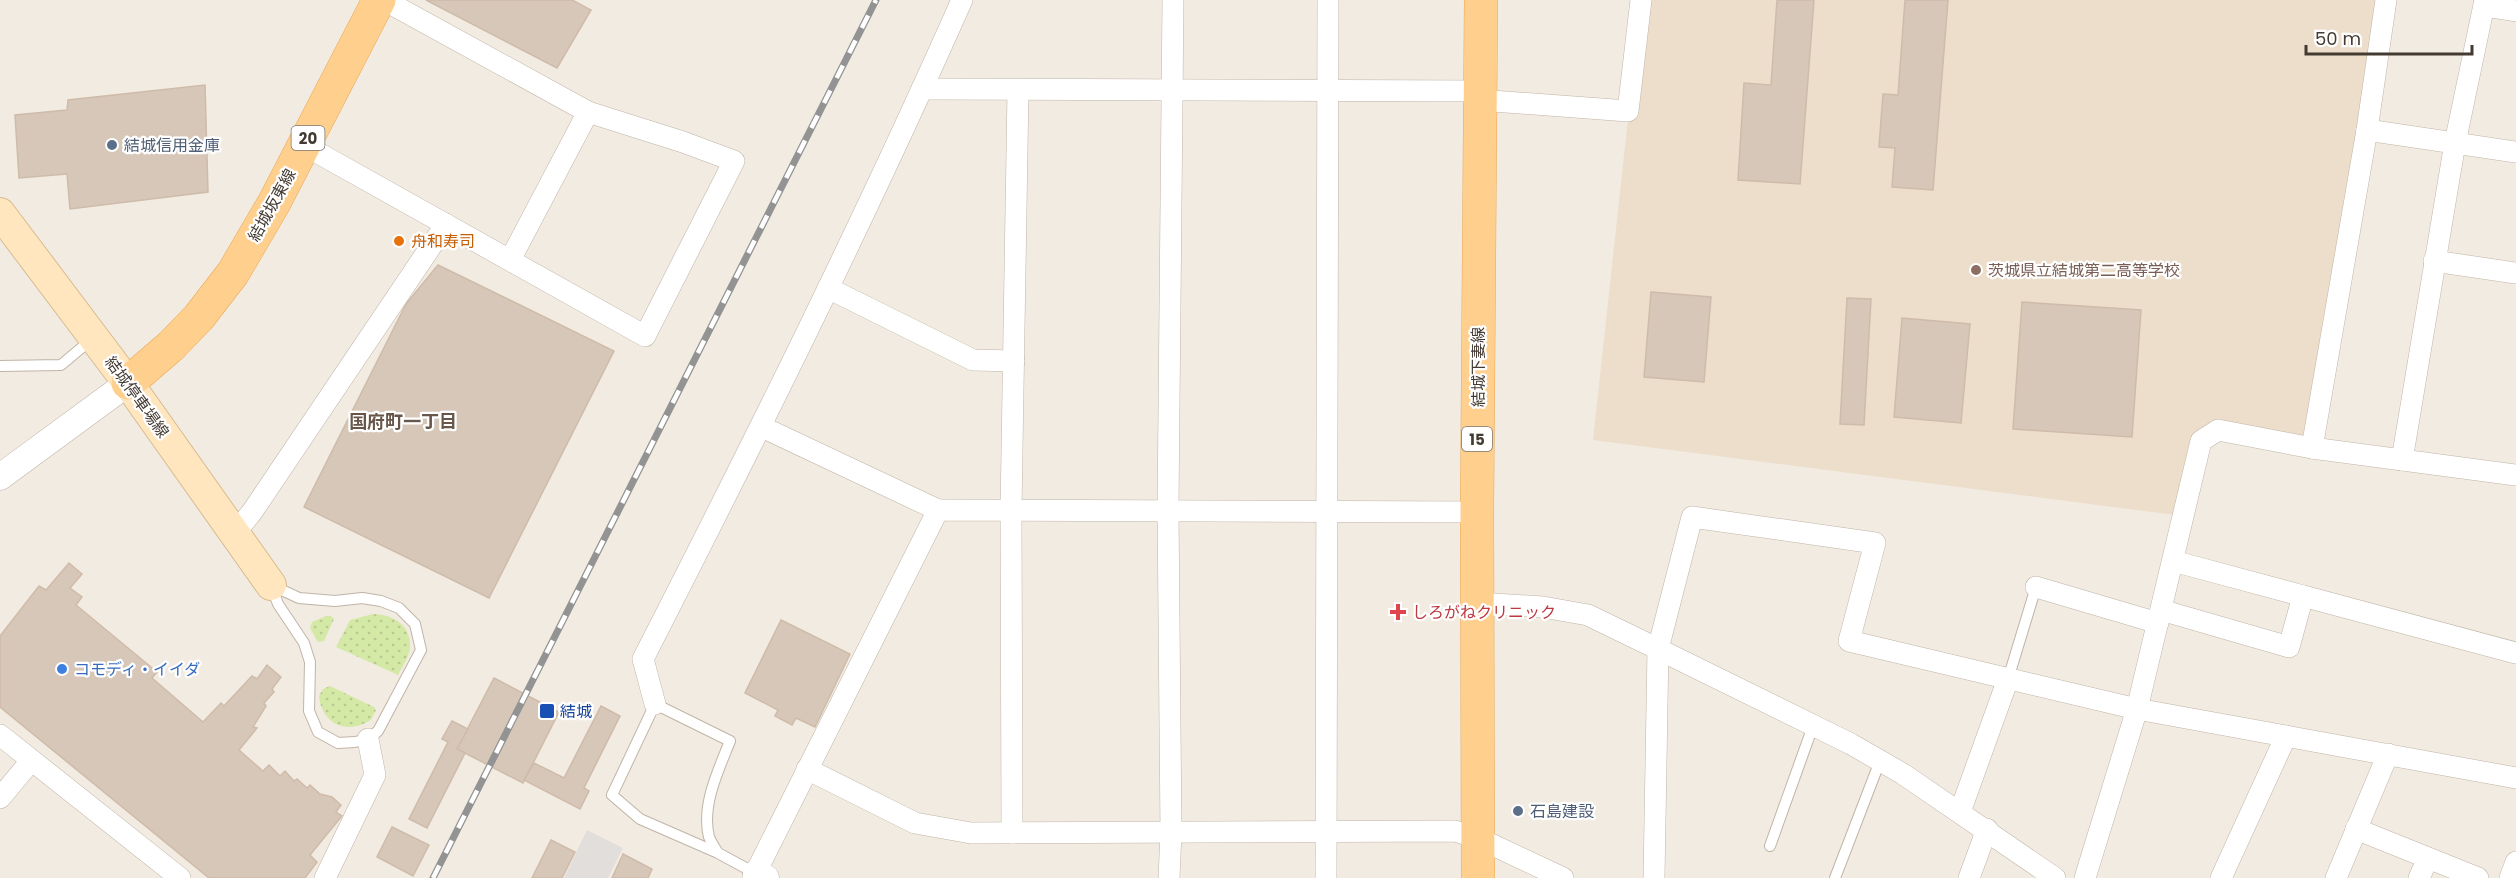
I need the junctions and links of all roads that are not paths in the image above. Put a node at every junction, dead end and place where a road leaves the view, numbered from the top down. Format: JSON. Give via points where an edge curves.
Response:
{"nodes":[{"id":1,"x":379,"y":0,"type":"edge"},
{"id":2,"x":384,"y":0,"type":"edge"},
{"id":3,"x":962,"y":0,"type":"edge"},
{"id":4,"x":1173,"y":0,"type":"edge"},
{"id":5,"x":1328,"y":0,"type":"edge"},
{"id":6,"x":1481,"y":0,"type":"edge"},
{"id":7,"x":1641,"y":0,"type":"edge"},
{"id":8,"x":2386,"y":0,"type":"edge"},
{"id":9,"x":2485,"y":3,"type":"edge"},
{"id":10,"x":2516,"y":11,"type":"edge"},
{"id":11,"x":922,"y":89,"type":"junction"},
{"id":12,"x":1018,"y":90,"type":"junction"},
{"id":13,"x":1173,"y":90,"type":"junction"},
{"id":14,"x":1327,"y":90,"type":"junction"},
{"id":15,"x":1479,"y":96,"type":"junction"},
{"id":16,"x":588,"y":112,"type":"junction"},
{"id":17,"x":2367,"y":130,"type":"junction"},
{"id":18,"x":2455,"y":143,"type":"junction"},
{"id":19,"x":304,"y":145,"type":"junction"},
{"id":20,"x":2516,"y":152,"type":"edge"},
{"id":21,"x":0,"y":213,"type":"edge"},
{"id":22,"x":446,"y":224,"type":"junction"},
{"id":23,"x":510,"y":260,"type":"junction"},
{"id":24,"x":2434,"y":261,"type":"junction"},
{"id":25,"x":2516,"y":273,"type":"edge"},
{"id":26,"x":828,"y":288,"type":"junction"},
{"id":27,"x":94,"y":337,"type":"junction"},
{"id":28,"x":1014,"y":361,"type":"junction"},
{"id":29,"x":0,"y":366,"type":"edge"},
{"id":30,"x":128,"y":383,"type":"junction"},
{"id":31,"x":762,"y":427,"type":"junction"},
{"id":32,"x":2312,"y":448,"type":"junction"},
{"id":33,"x":2402,"y":460,"type":"junction"},
{"id":34,"x":2516,"y":475,"type":"edge"},
{"id":35,"x":0,"y":477,"type":"edge"},
{"id":36,"x":938,"y":510,"type":"junction"},
{"id":37,"x":1011,"y":510,"type":"junction"},
{"id":38,"x":1168,"y":510,"type":"junction"},
{"id":39,"x":1327,"y":511,"type":"junction"},
{"id":40,"x":1477,"y":512,"type":"junction"},
{"id":41,"x":235,"y":533,"type":"junction"},
{"id":42,"x":2173,"y":561,"type":"junction"},
{"id":43,"x":271,"y":585,"type":"junction"},
{"id":44,"x":2036,"y":586,"type":"joint"},
{"id":45,"x":2303,"y":596,"type":"junction"},
{"id":46,"x":1478,"y":603,"type":"junction"},
{"id":47,"x":2159,"y":617,"type":"junction"},
{"id":48,"x":1658,"y":649,"type":"junction"},
{"id":49,"x":2516,"y":653,"type":"edge"},
{"id":50,"x":2008,"y":679,"type":"junction"},
{"id":51,"x":655,"y":704,"type":"junction"},
{"id":52,"x":2137,"y":709,"type":"junction"},
{"id":53,"x":1814,"y":726,"type":"junction"},
{"id":54,"x":0,"y":735,"type":"edge"},
{"id":55,"x":2286,"y":736,"type":"junction"},
{"id":56,"x":368,"y":739,"type":"junction"},
{"id":57,"x":2388,"y":754,"type":"junction"},
{"id":58,"x":31,"y":761,"type":"junction"},
{"id":59,"x":1880,"y":761,"type":"junction"},
{"id":60,"x":807,"y":769,"type":"junction"},
{"id":61,"x":2516,"y":778,"type":"edge"},
{"id":62,"x":0,"y":798,"type":"edge"},
{"id":63,"x":1960,"y":812,"type":"junction"},
{"id":64,"x":2356,"y":829,"type":"junction"},
{"id":65,"x":1326,"y":830,"type":"junction"},
{"id":66,"x":1987,"y":830,"type":"junction"},
{"id":67,"x":1012,"y":833,"type":"junction"},
{"id":68,"x":1171,"y":833,"type":"junction"},
{"id":69,"x":1478,"y":838,"type":"junction"},
{"id":70,"x":1770,"y":846,"type":"dead end"},
{"id":71,"x":718,"y":853,"type":"junction"},
{"id":72,"x":2428,"y":858,"type":"junction"},
{"id":73,"x":2516,"y":862,"type":"edge"},
{"id":74,"x":758,"y":876,"type":"edge"},
{"id":75,"x":180,"y":878,"type":"edge"},
{"id":76,"x":325,"y":878,"type":"edge"},
{"id":77,"x":1169,"y":878,"type":"edge"},
{"id":78,"x":1326,"y":878,"type":"edge"},
{"id":79,"x":1478,"y":878,"type":"edge"},
{"id":80,"x":1563,"y":878,"type":"edge"},
{"id":81,"x":1654,"y":878,"type":"edge"},
{"id":82,"x":1835,"y":878,"type":"edge"},
{"id":83,"x":1969,"y":878,"type":"edge"},
{"id":84,"x":2055,"y":878,"type":"edge"},
{"id":85,"x":2085,"y":878,"type":"edge"},
{"id":86,"x":2221,"y":878,"type":"edge"},
{"id":87,"x":2336,"y":878,"type":"edge"},
{"id":88,"x":2419,"y":878,"type":"edge"},
{"id":89,"x":2478,"y":878,"type":"edge"},
{"id":90,"x":2510,"y":878,"type":"edge"}],
"edges":[{"from":1,"to":19,"type":"main road","name":"結城坂東線","number":"20"},
{"from":2,"to":16,"type":"street"},
{"from":3,"to":11,"type":"street"},
{"from":4,"to":13,"type":"street"},
{"from":5,"to":14,"type":"street"},
{"from":6,"to":15,"type":"main road","name":"結城下妻線","number":"15"},
{"from":7,"to":15,"type":"street","via":[[1628,111]]},
{"from":8,"to":17,"type":"street"},
{"from":9,"to":10,"type":"street"},
{"from":9,"to":18,"type":"street"},
{"from":11,"to":12,"type":"street"},
{"from":11,"to":26,"type":"street"},
{"from":12,"to":13,"type":"street"},
{"from":12,"to":28,"type":"street"},
{"from":13,"to":14,"type":"street"},
{"from":13,"to":38,"type":"street"},
{"from":14,"to":15,"type":"street"},
{"from":14,"to":39,"type":"street"},
{"from":15,"to":40,"type":"main road","name":"結城下妻線","number":"15"},
{"from":16,"to":23,"type":"street"},
{"from":16,"to":23,"type":"street","via":[[734,161],[645,336]]},
{"from":17,"to":18,"type":"street"},
{"from":17,"to":32,"type":"street"},
{"from":18,"to":20,"type":"street"},
{"from":18,"to":24,"type":"street"},
{"from":19,"to":22,"type":"street"},
{"from":19,"to":30,"type":"main road","name":"結城坂東線","number":"20","via":[[227,281],[171,346]]},
{"from":21,"to":27,"type":"main road","name":"結城停車場線"},
{"from":22,"to":23,"type":"street"},
{"from":22,"to":41,"type":"street"},
{"from":24,"to":25,"type":"street"},
{"from":24,"to":33,"type":"street"},
{"from":26,"to":28,"type":"street","via":[[973,360]]},
{"from":26,"to":31,"type":"street"},
{"from":27,"to":29,"type":"lane","via":[[61,365]]},
{"from":27,"to":30,"type":"main road","name":"結城停車場線"},
{"from":28,"to":37,"type":"street"},
{"from":30,"to":35,"type":"street"},
{"from":30,"to":41,"type":"main road","name":"結城停車場線"},
{"from":31,"to":36,"type":"street"},
{"from":31,"to":51,"type":"street","via":[[643,659]]},
{"from":32,"to":33,"type":"street"},
{"from":32,"to":42,"type":"street","via":[[2218,430],[2201,441]]},
{"from":33,"to":34,"type":"street"},
{"from":36,"to":37,"type":"street"},
{"from":36,"to":60,"type":"street"},
{"from":37,"to":38,"type":"street"},
{"from":37,"to":67,"type":"street"},
{"from":38,"to":39,"type":"street"},
{"from":38,"to":68,"type":"street"},
{"from":39,"to":40,"type":"street"},
{"from":39,"to":65,"type":"street"},
{"from":40,"to":46,"type":"main road","name":"結城下妻線","number":"15"},
{"from":41,"to":43,"type":"main road","name":"結城停車場線"},
{"from":42,"to":45,"type":"street"},
{"from":42,"to":47,"type":"street"},
{"from":43,"to":56,"type":"lane","via":[[278,604],[304,643],[310,662],[309,711],[318,732],[338,742]]},
{"from":43,"to":56,"type":"lane","via":[[299,598],[381,601],[412,619],[421,650],[378,731]]},
{"from":44,"to":47,"type":"street"},
{"from":44,"to":50,"type":"lane"},
{"from":45,"to":47,"type":"street","via":[[2289,647]]},
{"from":45,"to":49,"type":"street"},
{"from":46,"to":48,"type":"street","via":[[1543,607],[1588,615]]},
{"from":46,"to":69,"type":"main road","name":"結城下妻線","number":"15"},
{"from":47,"to":52,"type":"street"},
{"from":48,"to":50,"type":"street","via":[[1692,517],[1875,543],[1849,641]]},
{"from":48,"to":53,"type":"street"},
{"from":48,"to":81,"type":"street"},
{"from":50,"to":52,"type":"street"},
{"from":50,"to":63,"type":"street"},
{"from":51,"to":71,"type":"lane","via":[[730,741],[708,812],[709,837]]},
{"from":51,"to":71,"type":"lane","via":[[612,795],[640,819]]},
{"from":52,"to":55,"type":"street"},
{"from":52,"to":85,"type":"street"},
{"from":53,"to":59,"type":"street"},
{"from":53,"to":70,"type":"lane"},
{"from":54,"to":58,"type":"street"},
{"from":55,"to":57,"type":"street"},
{"from":55,"to":86,"type":"street"},
{"from":56,"to":76,"type":"street","via":[[375,775]]},
{"from":57,"to":61,"type":"street"},
{"from":57,"to":64,"type":"street"},
{"from":58,"to":62,"type":"street"},
{"from":58,"to":75,"type":"street"},
{"from":59,"to":63,"type":"street"},
{"from":59,"to":82,"type":"lane"},
{"from":60,"to":67,"type":"street","via":[[915,823],[971,833]]},
{"from":60,"to":74,"type":"street"},
{"from":63,"to":66,"type":"street"},
{"from":64,"to":72,"type":"street"},
{"from":64,"to":87,"type":"street"},
{"from":65,"to":68,"type":"street"},
{"from":65,"to":69,"type":"street","via":[[1455,831]]},
{"from":65,"to":78,"type":"street"},
{"from":66,"to":83,"type":"street"},
{"from":66,"to":84,"type":"street"},
{"from":67,"to":68,"type":"street"},
{"from":68,"to":77,"type":"street"},
{"from":69,"to":79,"type":"main road","name":"結城下妻線","number":"15"},
{"from":69,"to":80,"type":"street"},
{"from":71,"to":74,"type":"lane"},
{"from":72,"to":88,"type":"street"},
{"from":72,"to":89,"type":"street"},
{"from":73,"to":90,"type":"street"}]}
